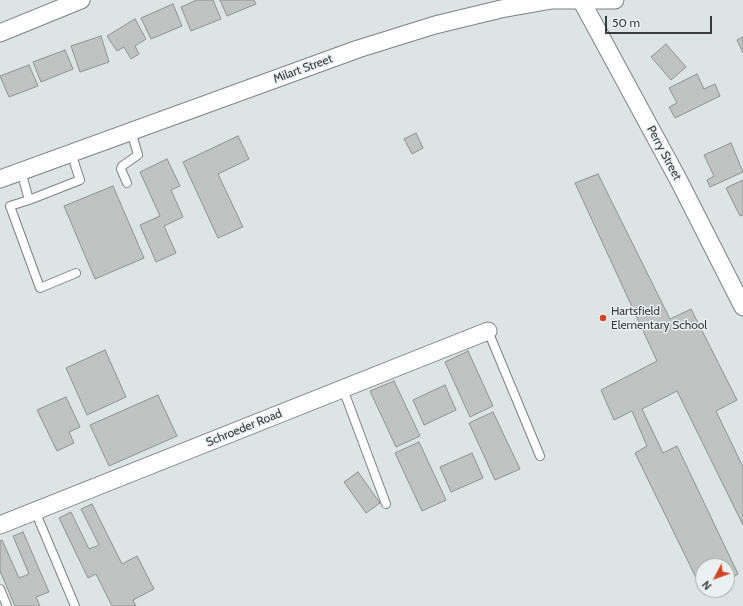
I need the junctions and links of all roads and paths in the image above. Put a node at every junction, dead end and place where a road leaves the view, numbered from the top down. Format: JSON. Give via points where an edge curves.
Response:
{"nodes":[{"id":1,"x":81,"y":0,"type":"edge"},
{"id":2,"x":582,"y":0,"type":"edge"},
{"id":3,"x":615,"y":0,"type":"edge"},
{"id":4,"x":0,"y":33,"type":"edge"},
{"id":5,"x":131,"y":131,"type":"junction"},
{"id":6,"x":71,"y":153,"type":"junction"},
{"id":7,"x":21,"y":171,"type":"junction"},
{"id":8,"x":0,"y":179,"type":"edge"},
{"id":9,"x":127,"y":183,"type":"dead end"},
{"id":10,"x":29,"y":200,"type":"junction"},
{"id":11,"x":76,"y":273,"type":"dead end"},
{"id":12,"x":743,"y":307,"type":"edge"},
{"id":13,"x":488,"y":331,"type":"joint"},
{"id":14,"x":343,"y":389,"type":"junction"},
{"id":15,"x":540,"y":456,"type":"dead end"},
{"id":16,"x":386,"y":504,"type":"dead end"},
{"id":17,"x":35,"y":511,"type":"junction"},
{"id":18,"x":0,"y":525,"type":"edge"},
{"id":19,"x":0,"y":589,"type":"edge"},
{"id":20,"x":7,"y":606,"type":"edge"},
{"id":21,"x":75,"y":606,"type":"edge"}],
"edges":[{"from":1,"to":4,"type":"street"},
{"from":2,"to":3,"type":"street","name":"Milart Street"},
{"from":2,"to":5,"type":"street","name":"Milart Street","via":[[552,0],[435,25],[358,49]]},
{"from":2,"to":12,"type":"street","name":"Perry Street"},
{"from":5,"to":6,"type":"street","name":"Milart Street"},
{"from":5,"to":9,"type":"lane","via":[[138,155],[122,166]]},
{"from":6,"to":7,"type":"street","name":"Milart Street"},
{"from":6,"to":10,"type":"lane","via":[[80,180]]},
{"from":7,"to":8,"type":"street","name":"Milart Street"},
{"from":7,"to":10,"type":"lane"},
{"from":10,"to":11,"type":"lane","via":[[10,206],[40,288]]},
{"from":13,"to":14,"type":"street","name":"Schroeder Road"},
{"from":13,"to":15,"type":"lane"},
{"from":14,"to":16,"type":"lane"},
{"from":14,"to":17,"type":"street","name":"Schroeder Road"},
{"from":17,"to":18,"type":"street","name":"Schroeder Road"},
{"from":17,"to":21,"type":"lane"},
{"from":19,"to":20,"type":"lane"}]}
